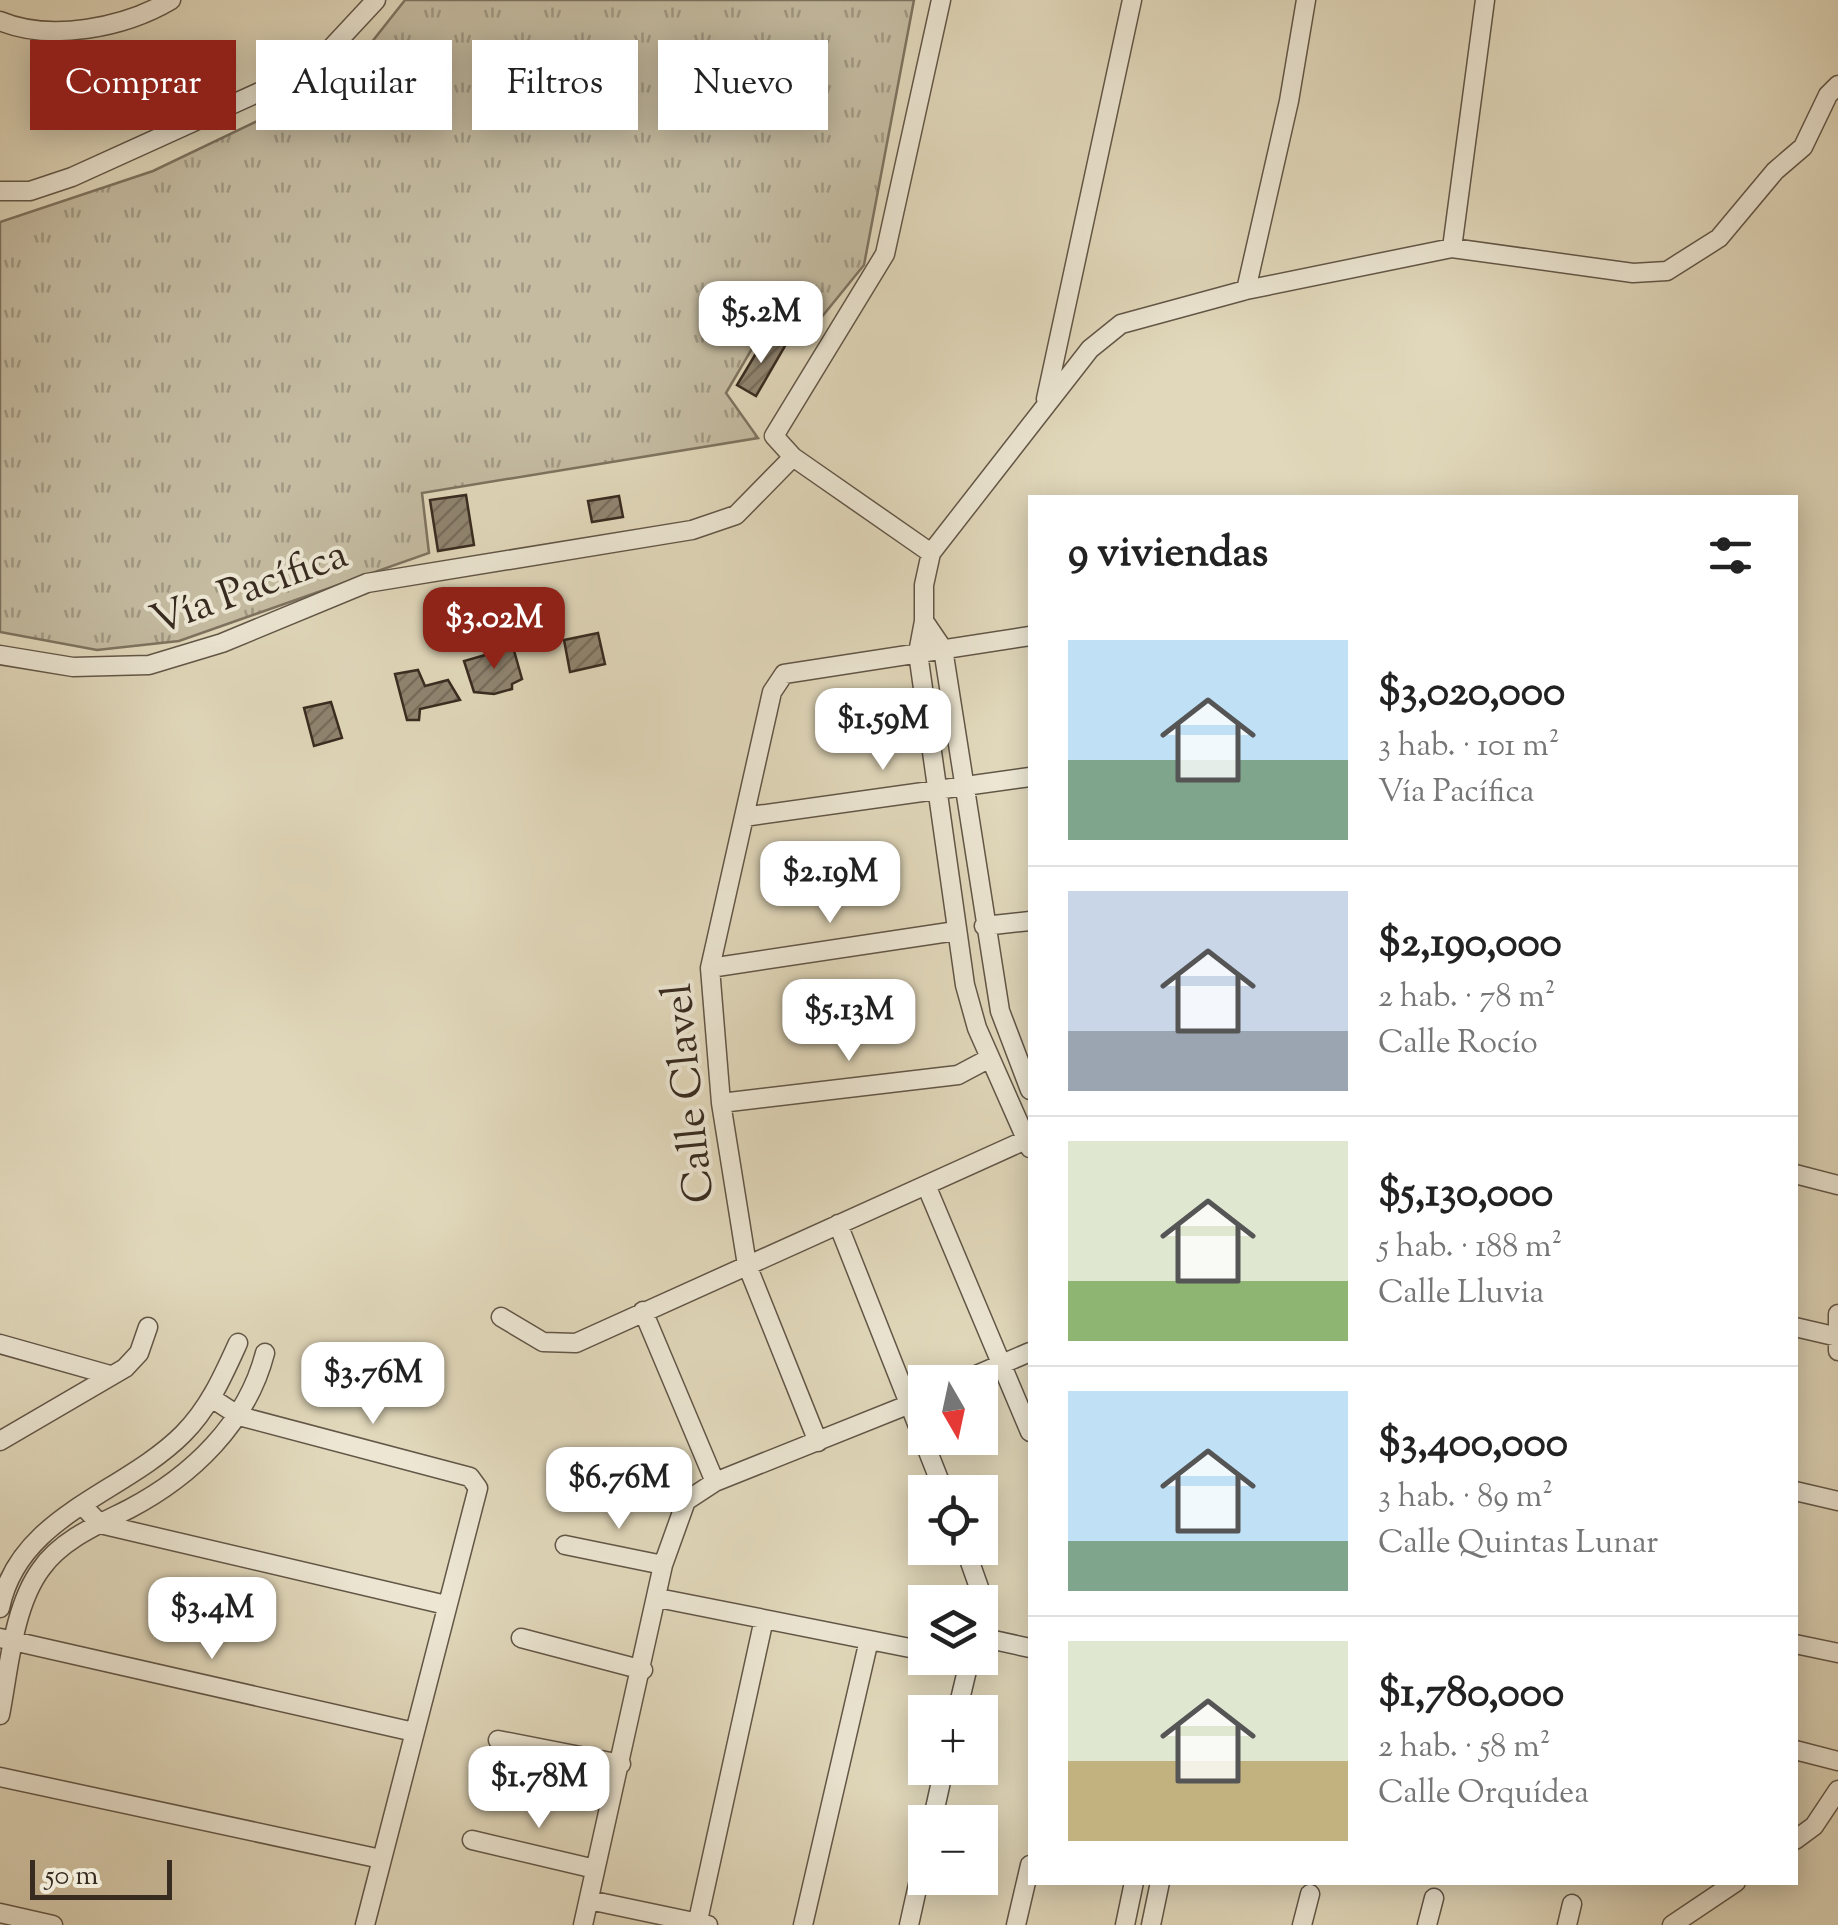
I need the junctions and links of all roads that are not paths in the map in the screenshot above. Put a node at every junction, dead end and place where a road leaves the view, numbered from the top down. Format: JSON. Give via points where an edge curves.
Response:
{"nodes":[{"id":1,"x":170,"y":0,"type":"edge"},
{"id":2,"x":376,"y":0,"type":"edge"},
{"id":3,"x":941,"y":0,"type":"edge"},
{"id":4,"x":1132,"y":0,"type":"edge"},
{"id":5,"x":1306,"y":0,"type":"edge"},
{"id":6,"x":1485,"y":0,"type":"edge"},
{"id":7,"x":0,"y":21,"type":"edge"},
{"id":8,"x":1838,"y":85,"type":"edge"},
{"id":9,"x":0,"y":191,"type":"edge"},
{"id":10,"x":1452,"y":248,"type":"junction"},
{"id":11,"x":1246,"y":290,"type":"junction"},
{"id":12,"x":1044,"y":404,"type":"junction"},
{"id":13,"x":793,"y":457,"type":"junction"},
{"id":14,"x":930,"y":552,"type":"junction"},
{"id":15,"x":924,"y":622,"type":"junction"},
{"id":16,"x":1028,"y":636,"type":"edge"},
{"id":17,"x":942,"y":649,"type":"junction"},
{"id":18,"x":918,"y":653,"type":"junction"},
{"id":19,"x":0,"y":656,"type":"edge"},
{"id":20,"x":1028,"y":777,"type":"edge"},
{"id":21,"x":964,"y":786,"type":"junction"},
{"id":22,"x":936,"y":790,"type":"junction"},
{"id":23,"x":744,"y":817,"type":"junction"},
{"id":24,"x":1028,"y":920,"type":"edge"},
{"id":25,"x":984,"y":926,"type":"junction"},
{"id":26,"x":956,"y":930,"type":"junction"},
{"id":27,"x":710,"y":968,"type":"junction"},
{"id":28,"x":990,"y":1058,"type":"junction"},
{"id":29,"x":1028,"y":1085,"type":"edge"},
{"id":30,"x":720,"y":1103,"type":"junction"},
{"id":31,"x":1028,"y":1140,"type":"edge"},
{"id":32,"x":1028,"y":1142,"type":"edge"},
{"id":33,"x":1798,"y":1175,"type":"edge"},
{"id":34,"x":926,"y":1185,"type":"junction"},
{"id":35,"x":1838,"y":1185,"type":"edge"},
{"id":36,"x":838,"y":1224,"type":"junction"},
{"id":37,"x":747,"y":1265,"type":"junction"},
{"id":38,"x":643,"y":1311,"type":"junction"},
{"id":39,"x":1838,"y":1314,"type":"edge"},
{"id":40,"x":501,"y":1317,"type":"dead end"},
{"id":41,"x":148,"y":1327,"type":"dead end"},
{"id":42,"x":1798,"y":1327,"type":"edge"},
{"id":43,"x":1837,"y":1341,"type":"edge"},
{"id":44,"x":238,"y":1343,"type":"dead end"},
{"id":45,"x":0,"y":1344,"type":"edge"},
{"id":46,"x":265,"y":1353,"type":"dead end"},
{"id":47,"x":1028,"y":1353,"type":"edge"},
{"id":48,"x":1003,"y":1364,"type":"junction"},
{"id":49,"x":998,"y":1366,"type":"edge"},
{"id":50,"x":110,"y":1375,"type":"junction"},
{"id":51,"x":908,"y":1379,"type":"edge"},
{"id":52,"x":212,"y":1399,"type":"junction"},
{"id":53,"x":908,"y":1405,"type":"edge"},
{"id":54,"x":239,"y":1416,"type":"junction"},
{"id":55,"x":1028,"y":1427,"type":"edge"},
{"id":56,"x":0,"y":1442,"type":"edge"},
{"id":57,"x":818,"y":1442,"type":"junction"},
{"id":58,"x":715,"y":1482,"type":"junction"},
{"id":59,"x":1798,"y":1492,"type":"edge"},
{"id":60,"x":1838,"y":1501,"type":"edge"},
{"id":61,"x":82,"y":1504,"type":"junction"},
{"id":62,"x":100,"y":1524,"type":"junction"},
{"id":63,"x":565,"y":1544,"type":"dead end"},
{"id":64,"x":663,"y":1565,"type":"junction"},
{"id":65,"x":3,"y":1580,"type":"edge"},
{"id":66,"x":31,"y":1586,"type":"junction"},
{"id":67,"x":658,"y":1598,"type":"junction"},
{"id":68,"x":446,"y":1605,"type":"junction"},
{"id":69,"x":0,"y":1608,"type":"edge"},
{"id":70,"x":764,"y":1619,"type":"junction"},
{"id":71,"x":521,"y":1638,"type":"dead end"},
{"id":72,"x":7,"y":1640,"type":"edge"},
{"id":73,"x":870,"y":1640,"type":"junction"},
{"id":74,"x":998,"y":1641,"type":"edge"},
{"id":75,"x":1798,"y":1645,"type":"edge"},
{"id":76,"x":908,"y":1648,"type":"edge"},
{"id":77,"x":1028,"y":1648,"type":"edge"},
{"id":78,"x":1838,"y":1653,"type":"edge"},
{"id":79,"x":643,"y":1670,"type":"junction"},
{"id":80,"x":0,"y":1715,"type":"edge"},
{"id":81,"x":414,"y":1732,"type":"junction"},
{"id":82,"x":498,"y":1740,"type":"dead end"},
{"id":83,"x":1798,"y":1751,"type":"edge"},
{"id":84,"x":1838,"y":1761,"type":"edge"},
{"id":85,"x":620,"y":1764,"type":"junction"},
{"id":86,"x":0,"y":1778,"type":"edge"},
{"id":87,"x":1838,"y":1790,"type":"edge"},
{"id":88,"x":1798,"y":1838,"type":"edge"},
{"id":89,"x":472,"y":1840,"type":"dead end"},
{"id":90,"x":382,"y":1859,"type":"junction"},
{"id":91,"x":595,"y":1869,"type":"junction"},
{"id":92,"x":1028,"y":1873,"type":"edge"},
{"id":93,"x":1133,"y":1885,"type":"edge"},
{"id":94,"x":1159,"y":1885,"type":"edge"},
{"id":95,"x":1732,"y":1885,"type":"edge"},
{"id":96,"x":1310,"y":1894,"type":"dead end"},
{"id":97,"x":915,"y":1895,"type":"edge"},
{"id":98,"x":1434,"y":1898,"type":"dead end"},
{"id":99,"x":588,"y":1900,"type":"junction"},
{"id":100,"x":1572,"y":1904,"type":"dead end"},
{"id":101,"x":0,"y":1912,"type":"edge"},
{"id":102,"x":701,"y":1924,"type":"edge"},
{"id":103,"x":53,"y":1925,"type":"edge"},
{"id":104,"x":364,"y":1925,"type":"edge"},
{"id":105,"x":583,"y":1925,"type":"edge"},
{"id":106,"x":803,"y":1925,"type":"edge"},
{"id":107,"x":908,"y":1925,"type":"edge"},
{"id":108,"x":1016,"y":1925,"type":"edge"},
{"id":109,"x":1125,"y":1925,"type":"edge"},
{"id":110,"x":1151,"y":1925,"type":"edge"},
{"id":111,"x":1302,"y":1925,"type":"edge"},
{"id":112,"x":1427,"y":1925,"type":"edge"},
{"id":113,"x":1567,"y":1925,"type":"edge"},
{"id":114,"x":1672,"y":1925,"type":"edge"}],
"edges":[{"from":1,"to":7,"type":"street","via":[[94,27],[26,32]]},
{"from":2,"to":9,"type":"street","via":[[323,56],[288,79],[72,177]]},
{"from":3,"to":13,"type":"street","via":[[885,254],[775,432]]},
{"from":4,"to":12,"type":"street"},
{"from":5,"to":11,"type":"street"},
{"from":6,"to":10,"type":"street"},
{"from":8,"to":10,"type":"street","via":[[1803,147],[1719,238],[1668,271],[1633,273]]},
{"from":10,"to":11,"type":"street"},
{"from":11,"to":12,"type":"street","via":[[1122,324],[1090,349]]},
{"from":12,"to":14,"type":"street"},
{"from":13,"to":14,"type":"street"},
{"from":13,"to":19,"type":"street","name":"Vía Pacífica","via":[[736,515],[692,530],[367,583],[148,665],[73,668]]},
{"from":14,"to":15,"type":"street"},
{"from":15,"to":17,"type":"street"},
{"from":15,"to":18,"type":"street"},
{"from":16,"to":17,"type":"street"},
{"from":17,"to":18,"type":"street"},
{"from":17,"to":21,"type":"street"},
{"from":18,"to":22,"type":"street"},
{"from":18,"to":23,"type":"street","name":"Calle Clavel","via":[[784,674],[772,692]]},
{"from":20,"to":21,"type":"street"},
{"from":21,"to":22,"type":"street"},
{"from":21,"to":25,"type":"street"},
{"from":22,"to":23,"type":"street"},
{"from":22,"to":26,"type":"street"},
{"from":23,"to":27,"type":"street","name":"Calle Clavel"},
{"from":24,"to":25,"type":"street"},
{"from":25,"to":29,"type":"street","via":[[1000,1011]]},
{"from":26,"to":27,"type":"street"},
{"from":26,"to":28,"type":"street","via":[[971,1009]]},
{"from":27,"to":30,"type":"street","name":"Calle Clavel"},
{"from":28,"to":30,"type":"street","via":[[958,1075]]},
{"from":28,"to":31,"type":"street"},
{"from":30,"to":37,"type":"street","name":"Calle Clavel"},
{"from":32,"to":34,"type":"street"},
{"from":33,"to":35,"type":"street"},
{"from":34,"to":36,"type":"street"},
{"from":34,"to":48,"type":"street"},
{"from":36,"to":37,"type":"street"},
{"from":36,"to":51,"type":"street"},
{"from":37,"to":38,"type":"street"},
{"from":37,"to":57,"type":"street","name":"Calle Clavel"},
{"from":38,"to":40,"type":"street","via":[[560,1345]]},
{"from":38,"to":58,"type":"street"},
{"from":39,"to":43,"type":"street"},
{"from":41,"to":50,"type":"street","via":[[139,1353]]},
{"from":42,"to":43,"type":"street"},
{"from":44,"to":52,"type":"street"},
{"from":45,"to":50,"type":"street"},
{"from":46,"to":54,"type":"street"},
{"from":47,"to":48,"type":"street"},
{"from":48,"to":49,"type":"street"},
{"from":48,"to":55,"type":"street"},
{"from":50,"to":56,"type":"street"},
{"from":52,"to":54,"type":"street"},
{"from":52,"to":61,"type":"street","via":[[183,1434]]},
{"from":53,"to":57,"type":"street"},
{"from":54,"to":62,"type":"street","via":[[184,1472]]},
{"from":54,"to":68,"type":"street","via":[[470,1477],[478,1493]]},
{"from":57,"to":58,"type":"street"},
{"from":58,"to":64,"type":"street","via":[[686,1502]]},
{"from":59,"to":60,"type":"street"},
{"from":61,"to":62,"type":"street"},
{"from":61,"to":65,"type":"street","via":[[48,1526]]},
{"from":62,"to":66,"type":"street","via":[[66,1544]]},
{"from":62,"to":68,"type":"street"},
{"from":63,"to":64,"type":"street"},
{"from":64,"to":67,"type":"street"},
{"from":65,"to":66,"type":"street"},
{"from":65,"to":69,"type":"street"},
{"from":66,"to":72,"type":"street"},
{"from":67,"to":70,"type":"street"},
{"from":67,"to":79,"type":"street"},
{"from":68,"to":81,"type":"street"},
{"from":70,"to":73,"type":"street"},
{"from":70,"to":102,"type":"street"},
{"from":71,"to":79,"type":"street"},
{"from":72,"to":80,"type":"street"},
{"from":72,"to":81,"type":"street"},
{"from":73,"to":76,"type":"street"},
{"from":73,"to":106,"type":"street"},
{"from":74,"to":77,"type":"street"},
{"from":75,"to":78,"type":"street"},
{"from":79,"to":85,"type":"street"},
{"from":81,"to":90,"type":"street"},
{"from":82,"to":85,"type":"street"},
{"from":83,"to":84,"type":"street"},
{"from":85,"to":91,"type":"street"},
{"from":86,"to":90,"type":"street"},
{"from":87,"to":88,"type":"street"},
{"from":89,"to":91,"type":"street"},
{"from":90,"to":104,"type":"street"},
{"from":91,"to":99,"type":"street"},
{"from":92,"to":108,"type":"street"},
{"from":93,"to":109,"type":"street"},
{"from":94,"to":110,"type":"street"},
{"from":95,"to":114,"type":"street"},
{"from":96,"to":111,"type":"street"},
{"from":97,"to":107,"type":"street"},
{"from":98,"to":112,"type":"street"},
{"from":99,"to":102,"type":"street"},
{"from":99,"to":105,"type":"street"},
{"from":100,"to":113,"type":"street"},
{"from":101,"to":103,"type":"street"}]}
